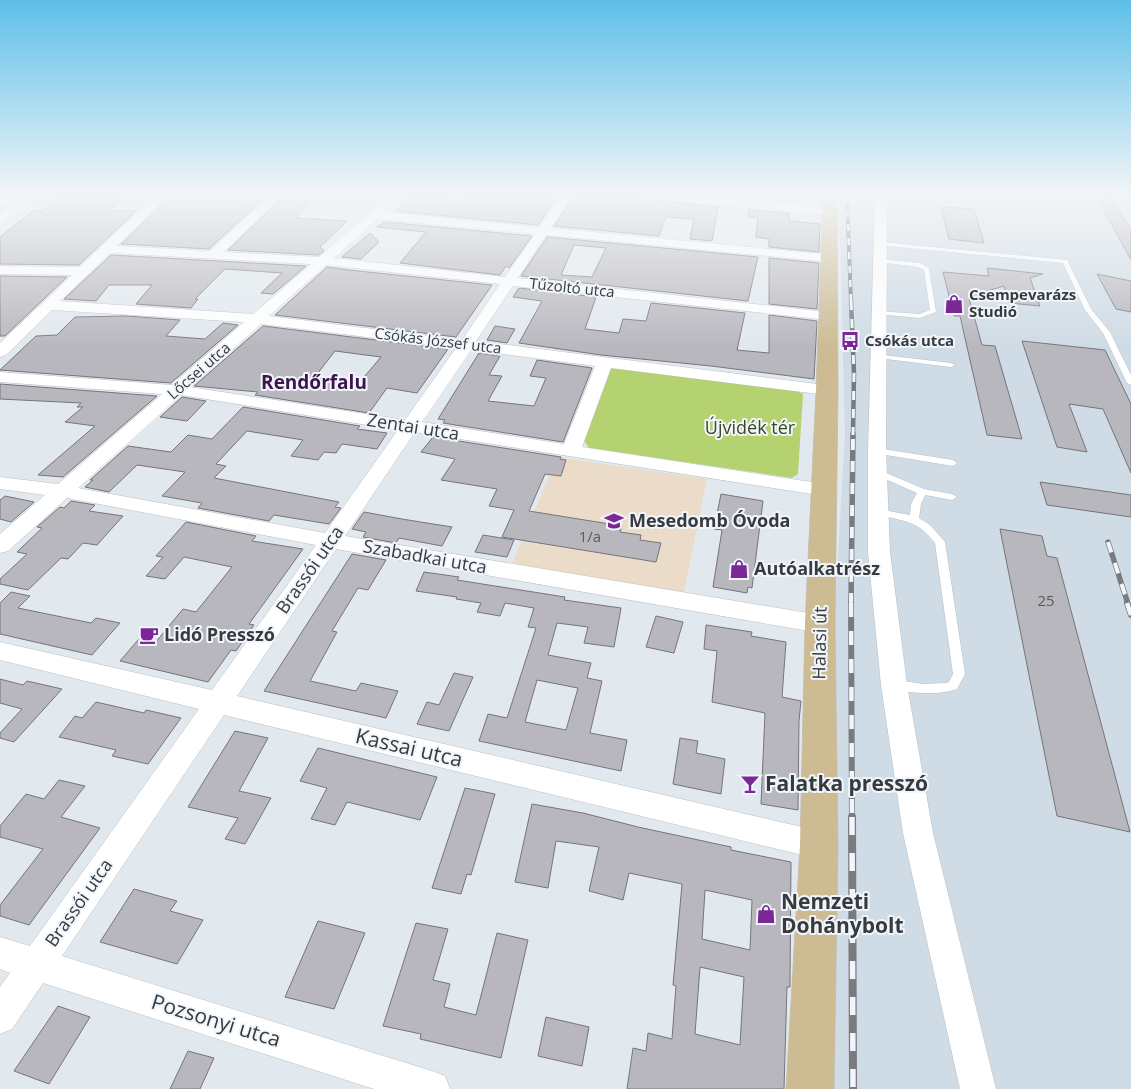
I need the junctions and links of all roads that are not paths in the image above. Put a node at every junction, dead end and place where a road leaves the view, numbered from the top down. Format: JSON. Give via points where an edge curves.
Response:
{"nodes":[{"id":1,"x":109,"y":247,"type":"edge"},
{"id":2,"x":222,"y":247,"type":"edge"},
{"id":3,"x":340,"y":247,"type":"edge"},
{"id":4,"x":531,"y":247,"type":"edge"},
{"id":5,"x":714,"y":247,"type":"edge"},
{"id":6,"x":828,"y":247,"type":"edge"},
{"id":7,"x":880,"y":247,"type":"edge"},
{"id":8,"x":107,"y":249,"type":"junction"},
{"id":9,"x":880,"y":252,"type":"junction"},
{"id":10,"x":214,"y":254,"type":"junction"},
{"id":11,"x":828,"y":258,"type":"junction"},
{"id":12,"x":324,"y":261,"type":"junction"},
{"id":13,"x":0,"y":270,"type":"edge"},
{"id":14,"x":84,"y":271,"type":"junction"},
{"id":15,"x":508,"y":280,"type":"junction"},
{"id":16,"x":48,"y":305,"type":"junction"},
{"id":17,"x":879,"y":313,"type":"junction"},
{"id":18,"x":828,"y":316,"type":"junction"},
{"id":19,"x":258,"y":319,"type":"junction"},
{"id":20,"x":467,"y":344,"type":"junction"},
{"id":21,"x":0,"y":352,"type":"edge"},
{"id":22,"x":878,"y":356,"type":"junction"},
{"id":23,"x":605,"y":362,"type":"junction"},
{"id":24,"x":951,"y":365,"type":"dead end"},
{"id":25,"x":0,"y":376,"type":"edge"},
{"id":26,"x":1131,"y":383,"type":"edge"},
{"id":27,"x":178,"y":390,"type":"junction"},
{"id":28,"x":827,"y":390,"type":"junction"},
{"id":29,"x":410,"y":426,"type":"junction"},
{"id":30,"x":571,"y":451,"type":"junction"},
{"id":31,"x":877,"y":462,"type":"junction"},
{"id":32,"x":953,"y":464,"type":"dead end"},
{"id":33,"x":0,"y":484,"type":"edge"},
{"id":34,"x":824,"y":490,"type":"junction"},
{"id":35,"x":62,"y":491,"type":"junction"},
{"id":36,"x":922,"y":492,"type":"junction"},
{"id":37,"x":952,"y":497,"type":"dead end"},
{"id":38,"x":878,"y":512,"type":"junction"},
{"id":39,"x":914,"y":518,"type":"junction"},
{"id":40,"x":331,"y":541,"type":"junction"},
{"id":41,"x":0,"y":546,"type":"edge"},
{"id":42,"x":820,"y":624,"type":"junction"},
{"id":43,"x":0,"y":651,"type":"edge"},
{"id":44,"x":894,"y":685,"type":"junction"},
{"id":45,"x":218,"y":702,"type":"junction"},
{"id":46,"x":819,"y":846,"type":"junction"},
{"id":47,"x":0,"y":953,"type":"edge"},
{"id":48,"x":36,"y":965,"type":"junction"},
{"id":49,"x":0,"y":1017,"type":"edge"},
{"id":50,"x":432,"y":1089,"type":"edge"},
{"id":51,"x":810,"y":1089,"type":"edge"},
{"id":52,"x":978,"y":1089,"type":"edge"}],
"edges":[{"from":1,"to":8,"type":"street"},
{"from":2,"to":10,"type":"street"},
{"from":3,"to":12,"type":"street","name":"Lőcsei utca"},
{"from":4,"to":15,"type":"street","name":"Brassói utca"},
{"from":5,"to":11,"type":"street"},
{"from":6,"to":11,"type":"main road","name":"Halasi út"},
{"from":7,"to":9,"type":"street"},
{"from":8,"to":10,"type":"street","name":"Tűzoltó utca"},
{"from":8,"to":14,"type":"street"},
{"from":9,"to":17,"type":"street"},
{"from":9,"to":17,"type":"lane","via":[[927,269],[934,311],[920,316]]},
{"from":9,"to":26,"type":"lane","via":[[1065,261],[1088,310],[1106,332]]},
{"from":10,"to":12,"type":"street","name":"Tűzoltó utca"},
{"from":11,"to":18,"type":"main road","name":"Halasi út"},
{"from":12,"to":15,"type":"street","name":"Tűzoltó utca"},
{"from":12,"to":19,"type":"street","name":"Lőcsei utca"},
{"from":13,"to":14,"type":"street"},
{"from":14,"to":16,"type":"street"},
{"from":15,"to":18,"type":"street","name":"Tűzoltó utca"},
{"from":15,"to":20,"type":"street","name":"Brassói utca"},
{"from":16,"to":19,"type":"street","name":"Csókás József utca"},
{"from":16,"to":21,"type":"street"},
{"from":17,"to":22,"type":"street"},
{"from":18,"to":28,"type":"main road","name":"Halasi út"},
{"from":19,"to":20,"type":"street","name":"Csókás József utca"},
{"from":19,"to":27,"type":"street","name":"Lőcsei utca"},
{"from":20,"to":23,"type":"street","name":"Csókás József utca"},
{"from":20,"to":29,"type":"street","name":"Brassói utca"},
{"from":22,"to":24,"type":"lane"},
{"from":22,"to":31,"type":"street"},
{"from":23,"to":28,"type":"street","name":"Csókás József utca"},
{"from":23,"to":30,"type":"street"},
{"from":25,"to":27,"type":"street","name":"Zentai utca"},
{"from":27,"to":29,"type":"street","name":"Zentai utca"},
{"from":27,"to":35,"type":"street","name":"Lőcsei utca"},
{"from":28,"to":34,"type":"main road","name":"Halasi út"},
{"from":29,"to":30,"type":"street","name":"Zentai utca"},
{"from":29,"to":40,"type":"street","name":"Brassói utca"},
{"from":30,"to":34,"type":"street","name":"Zentai utca"},
{"from":31,"to":32,"type":"lane"},
{"from":31,"to":36,"type":"lane"},
{"from":31,"to":38,"type":"street"},
{"from":33,"to":35,"type":"street","name":"Szabadkai utca"},
{"from":34,"to":42,"type":"main road","name":"Halasi út"},
{"from":35,"to":40,"type":"street","name":"Szabadkai utca"},
{"from":35,"to":41,"type":"street","name":"Lőcsei utca"},
{"from":36,"to":37,"type":"lane"},
{"from":36,"to":39,"type":"lane"},
{"from":38,"to":39,"type":"lane"},
{"from":38,"to":44,"type":"street","via":[[879,552]]},
{"from":39,"to":44,"type":"lane","via":[[940,542],[959,674],[953,686],[944,688]]},
{"from":40,"to":42,"type":"street","name":"Szabadkai utca"},
{"from":40,"to":45,"type":"street","name":"Brassói utca"},
{"from":42,"to":46,"type":"main road","name":"Halasi út"},
{"from":43,"to":45,"type":"street","name":"Kassai utca"},
{"from":44,"to":52,"type":"street","via":[[918,833]]},
{"from":45,"to":46,"type":"street","name":"Kassai utca"},
{"from":45,"to":48,"type":"street","name":"Brassói utca"},
{"from":46,"to":51,"type":"main road","name":"Halasi út"},
{"from":47,"to":48,"type":"street","name":"Pozsonyi utca"},
{"from":48,"to":49,"type":"street","name":"Brassói utca"},
{"from":48,"to":50,"type":"street","name":"Pozsonyi utca"}]}
